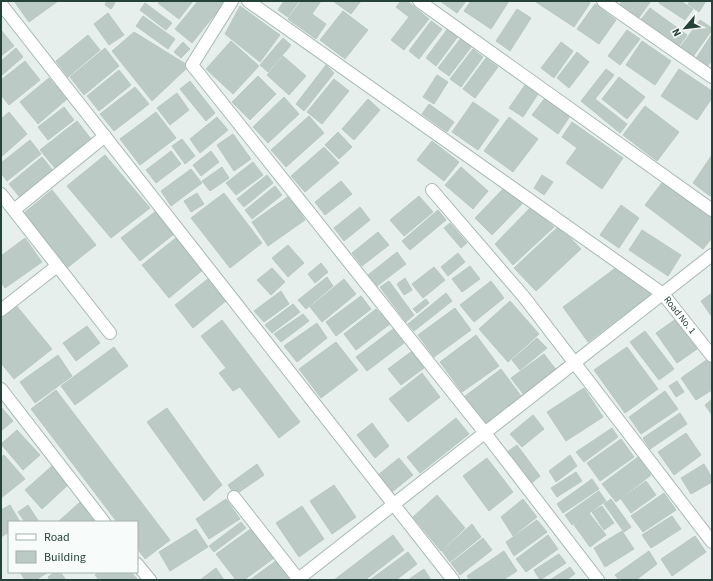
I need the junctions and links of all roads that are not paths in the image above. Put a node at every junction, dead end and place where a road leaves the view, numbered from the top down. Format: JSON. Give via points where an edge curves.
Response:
{"nodes":[{"id":1,"x":232,"y":1,"type":"edge"},
{"id":2,"x":248,"y":1,"type":"edge"},
{"id":3,"x":419,"y":1,"type":"edge"},
{"id":4,"x":603,"y":1,"type":"edge"},
{"id":5,"x":1,"y":4,"type":"edge"},
{"id":6,"x":712,"y":77,"type":"edge"},
{"id":7,"x":105,"y":136,"type":"junction"},
{"id":8,"x":432,"y":190,"type":"dead end"},
{"id":9,"x":1,"y":194,"type":"edge"},
{"id":10,"x":14,"y":210,"type":"junction"},
{"id":11,"x":712,"y":210,"type":"edge"},
{"id":12,"x":712,"y":255,"type":"edge"},
{"id":13,"x":57,"y":266,"type":"junction"},
{"id":14,"x":663,"y":294,"type":"junction"},
{"id":15,"x":1,"y":310,"type":"edge"},
{"id":16,"x":110,"y":334,"type":"dead end"},
{"id":17,"x":712,"y":356,"type":"edge"},
{"id":18,"x":574,"y":363,"type":"junction"},
{"id":19,"x":1,"y":389,"type":"edge"},
{"id":20,"x":485,"y":433,"type":"junction"},
{"id":21,"x":234,"y":498,"type":"dead end"},
{"id":22,"x":394,"y":504,"type":"junction"},
{"id":23,"x":103,"y":521,"type":"edge"},
{"id":24,"x":712,"y":542,"type":"edge"},
{"id":25,"x":138,"y":565,"type":"edge"},
{"id":26,"x":150,"y":580,"type":"edge"},
{"id":27,"x":298,"y":580,"type":"edge"},
{"id":28,"x":453,"y":580,"type":"edge"},
{"id":29,"x":598,"y":580,"type":"edge"}],
"edges":[{"from":1,"to":20,"type":"street","via":[[192,65]]},
{"from":2,"to":14,"type":"street","name":"Road No. 1"},
{"from":3,"to":11,"type":"street"},
{"from":4,"to":6,"type":"street"},
{"from":5,"to":7,"type":"street"},
{"from":7,"to":10,"type":"street"},
{"from":7,"to":22,"type":"street"},
{"from":8,"to":18,"type":"street","via":[[524,297]]},
{"from":9,"to":10,"type":"street"},
{"from":10,"to":13,"type":"street"},
{"from":12,"to":14,"type":"street"},
{"from":13,"to":15,"type":"street"},
{"from":13,"to":16,"type":"street"},
{"from":14,"to":17,"type":"street","name":"Road No. 1"},
{"from":14,"to":18,"type":"street"},
{"from":18,"to":20,"type":"street"},
{"from":18,"to":24,"type":"street"},
{"from":19,"to":23,"type":"street"},
{"from":20,"to":22,"type":"street"},
{"from":20,"to":29,"type":"street"},
{"from":21,"to":27,"type":"street"},
{"from":22,"to":27,"type":"street"},
{"from":22,"to":28,"type":"street"},
{"from":25,"to":26,"type":"street"}]}
